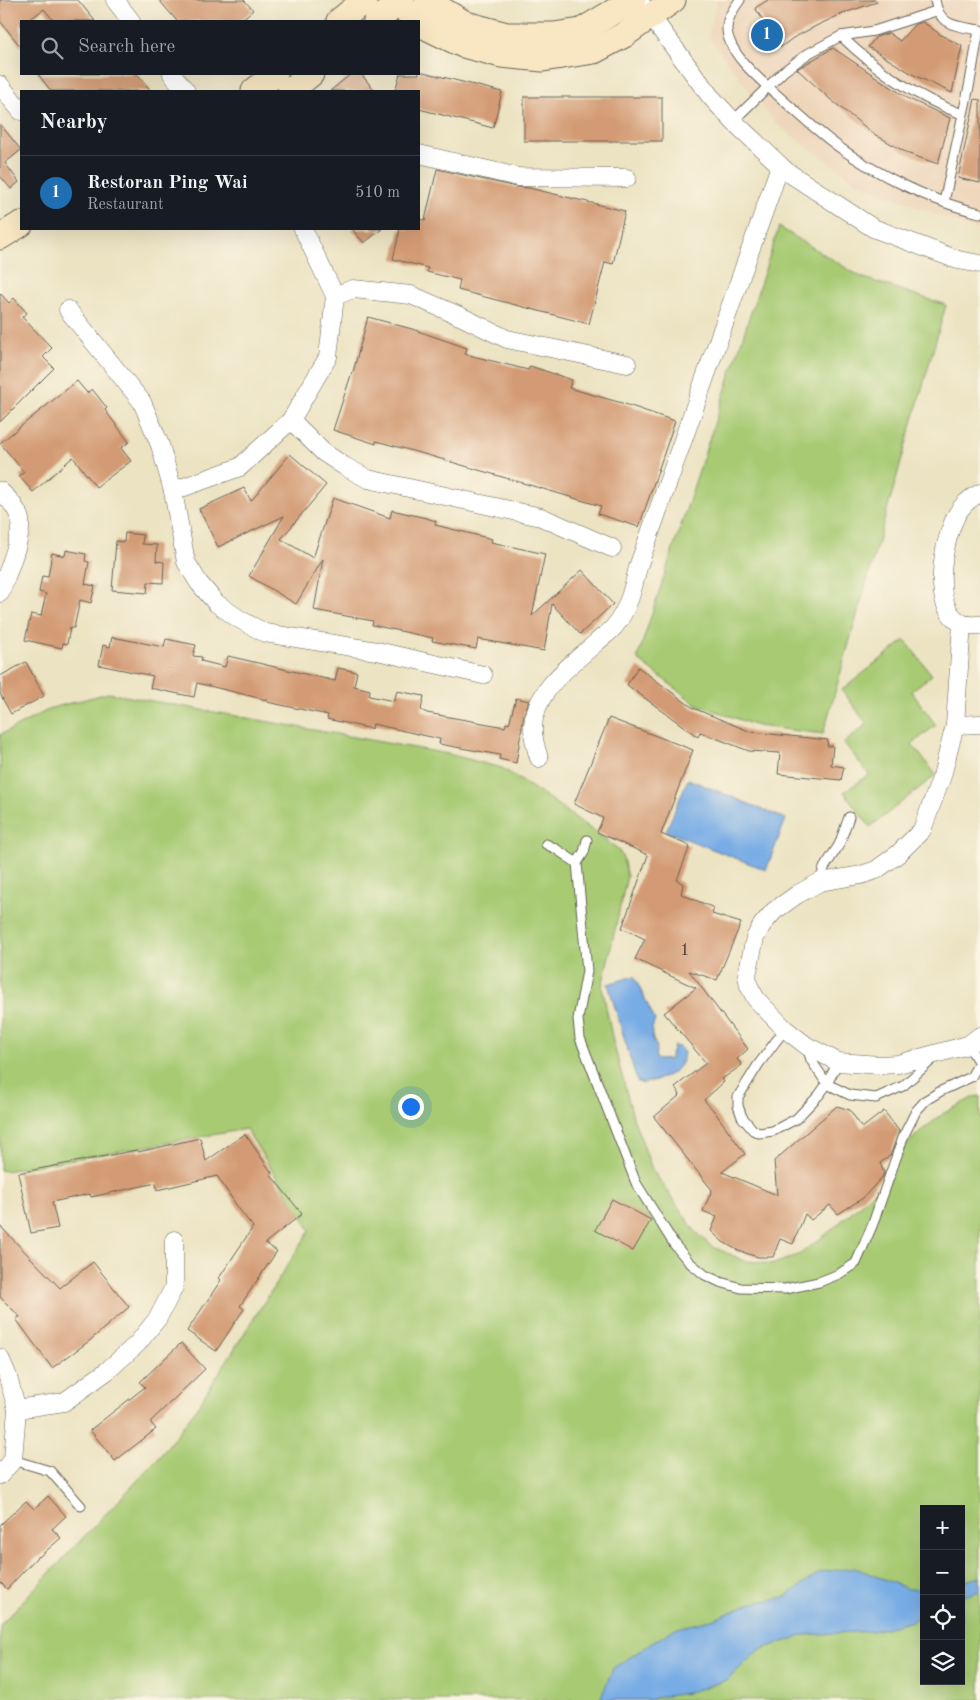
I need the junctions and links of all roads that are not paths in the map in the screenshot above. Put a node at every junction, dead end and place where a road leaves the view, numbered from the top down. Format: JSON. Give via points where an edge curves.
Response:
{"nodes":[{"id":1,"x":114,"y":0,"type":"edge"},
{"id":2,"x":365,"y":0,"type":"edge"},
{"id":3,"x":427,"y":0,"type":"edge"},
{"id":4,"x":673,"y":0,"type":"edge"},
{"id":5,"x":740,"y":0,"type":"edge"},
{"id":6,"x":935,"y":0,"type":"edge"},
{"id":7,"x":397,"y":1,"type":"edge"},
{"id":8,"x":641,"y":5,"type":"edge"},
{"id":9,"x":936,"y":11,"type":"junction"},
{"id":10,"x":130,"y":20,"type":"edge"},
{"id":11,"x":340,"y":20,"type":"edge"},
{"id":12,"x":377,"y":20,"type":"edge"},
{"id":13,"x":418,"y":20,"type":"edge"},
{"id":14,"x":420,"y":22,"type":"edge"},
{"id":15,"x":979,"y":30,"type":"edge"},
{"id":16,"x":841,"y":36,"type":"junction"},
{"id":17,"x":173,"y":75,"type":"edge"},
{"id":18,"x":274,"y":75,"type":"edge"},
{"id":19,"x":310,"y":75,"type":"edge"},
{"id":20,"x":0,"y":85,"type":"edge"},
{"id":21,"x":768,"y":86,"type":"junction"},
{"id":22,"x":185,"y":90,"type":"edge"},
{"id":23,"x":255,"y":90,"type":"edge"},
{"id":24,"x":291,"y":90,"type":"edge"},
{"id":25,"x":20,"y":111,"type":"edge"},
{"id":26,"x":962,"y":114,"type":"junction"},
{"id":27,"x":733,"y":121,"type":"junction"},
{"id":28,"x":420,"y":154,"type":"edge"},
{"id":29,"x":780,"y":166,"type":"junction"},
{"id":30,"x":626,"y":178,"type":"dead end"},
{"id":31,"x":944,"y":202,"type":"junction"},
{"id":32,"x":980,"y":213,"type":"edge"},
{"id":33,"x":20,"y":225,"type":"edge"},
{"id":34,"x":303,"y":230,"type":"edge"},
{"id":35,"x":0,"y":237,"type":"edge"},
{"id":36,"x":980,"y":264,"type":"edge"},
{"id":37,"x":335,"y":296,"type":"junction"},
{"id":38,"x":68,"y":310,"type":"dead end"},
{"id":39,"x":627,"y":364,"type":"dead end"},
{"id":40,"x":291,"y":420,"type":"junction"},
{"id":41,"x":980,"y":483,"type":"edge"},
{"id":42,"x":0,"y":491,"type":"edge"},
{"id":43,"x":174,"y":491,"type":"junction"},
{"id":44,"x":980,"y":493,"type":"edge"},
{"id":45,"x":612,"y":548,"type":"dead end"},
{"id":46,"x":0,"y":593,"type":"edge"},
{"id":47,"x":962,"y":624,"type":"junction"},
{"id":48,"x":980,"y":625,"type":"edge"},
{"id":49,"x":483,"y":675,"type":"dead end"},
{"id":50,"x":980,"y":724,"type":"edge"},
{"id":51,"x":955,"y":725,"type":"junction"},
{"id":52,"x":539,"y":758,"type":"dead end"},
{"id":53,"x":849,"y":817,"type":"dead end"},
{"id":54,"x":587,"y":840,"type":"dead end"},
{"id":55,"x":546,"y":844,"type":"dead end"},
{"id":56,"x":577,"y":863,"type":"junction"},
{"id":57,"x":820,"y":882,"type":"junction"},
{"id":58,"x":785,"y":1029,"type":"junction"},
{"id":59,"x":974,"y":1041,"type":"edge"},
{"id":60,"x":807,"y":1046,"type":"junction"},
{"id":61,"x":940,"y":1053,"type":"junction"},
{"id":62,"x":838,"y":1062,"type":"junction"},
{"id":63,"x":827,"y":1084,"type":"junction"},
{"id":64,"x":174,"y":1240,"type":"dead end"},
{"id":65,"x":0,"y":1358,"type":"edge"},
{"id":66,"x":17,"y":1409,"type":"junction"},
{"id":67,"x":14,"y":1460,"type":"junction"},
{"id":68,"x":0,"y":1475,"type":"edge"},
{"id":69,"x":81,"y":1506,"type":"dead end"}],
"edges":[{"from":1,"to":10,"type":"street"},
{"from":2,"to":11,"type":"main road"},
{"from":3,"to":8,"type":"main road","via":[[466,24],[507,35],[581,32]]},
{"from":4,"to":8,"type":"main road"},
{"from":5,"to":21,"type":"lane","via":[[732,10],[726,29],[730,42],[741,59]]},
{"from":6,"to":9,"type":"lane"},
{"from":7,"to":12,"type":"main road"},
{"from":7,"to":13,"type":"main road"},
{"from":8,"to":14,"type":"main road","via":[[624,35],[594,51],[543,59],[500,56],[463,46]]},
{"from":8,"to":27,"type":"street"},
{"from":9,"to":15,"type":"lane","via":[[952,25]]},
{"from":9,"to":16,"type":"lane","via":[[874,31]]},
{"from":15,"to":26,"type":"lane"},
{"from":16,"to":21,"type":"lane","via":[[784,71]]},
{"from":16,"to":26,"type":"lane","via":[[876,67],[917,94]]},
{"from":17,"to":22,"type":"street"},
{"from":18,"to":23,"type":"main road"},
{"from":19,"to":24,"type":"main road"},
{"from":20,"to":25,"type":"street"},
{"from":21,"to":27,"type":"lane"},
{"from":21,"to":31,"type":"lane","via":[[822,134],[855,157]]},
{"from":26,"to":31,"type":"lane"},
{"from":27,"to":29,"type":"street"},
{"from":28,"to":30,"type":"street","via":[[518,177]]},
{"from":29,"to":36,"type":"street","via":[[873,228],[958,260]]},
{"from":29,"to":52,"type":"street","via":[[638,568],[629,603],[614,627],[567,668],[539,702],[533,727]]},
{"from":31,"to":32,"type":"lane"},
{"from":33,"to":35,"type":"main road"},
{"from":34,"to":37,"type":"street"},
{"from":37,"to":39,"type":"street","via":[[353,289],[410,295],[507,339]]},
{"from":37,"to":40,"type":"street","via":[[328,356]]},
{"from":38,"to":43,"type":"street","via":[[142,402]]},
{"from":40,"to":43,"type":"street","via":[[240,467]]},
{"from":40,"to":45,"type":"street","via":[[323,452],[368,479],[541,517]]},
{"from":41,"to":44,"type":"street"},
{"from":42,"to":46,"type":"street","via":[[20,520],[20,535]]},
{"from":43,"to":49,"type":"street","via":[[186,562],[216,603],[239,619],[265,633],[376,651]]},
{"from":44,"to":47,"type":"street","via":[[966,502],[956,516],[947,541],[941,582],[944,601]]},
{"from":47,"to":48,"type":"street"},
{"from":47,"to":51,"type":"street"},
{"from":50,"to":51,"type":"street"},
{"from":51,"to":57,"type":"street","via":[[942,776],[922,830],[876,870]]},
{"from":53,"to":57,"type":"lane","via":[[839,846],[824,868]]},
{"from":54,"to":56,"type":"lane"},
{"from":55,"to":56,"type":"lane"},
{"from":56,"to":59,"type":"lane","via":[[587,971],[578,1019],[580,1038],[628,1164],[650,1208],[689,1262],[720,1282],[741,1288],[785,1289],[826,1279],[856,1262],[916,1111],[940,1091],[972,1077],[979,1063]]},
{"from":57,"to":58,"type":"street","via":[[774,911],[755,938],[749,961],[749,986],[756,999]]},
{"from":58,"to":60,"type":"street"},
{"from":58,"to":63,"type":"lane","via":[[738,1097],[745,1122],[759,1133],[773,1131],[796,1119]]},
{"from":59,"to":61,"type":"street"},
{"from":60,"to":62,"type":"street"},
{"from":60,"to":63,"type":"lane","via":[[811,1060]]},
{"from":61,"to":62,"type":"street","via":[[898,1064]]},
{"from":61,"to":63,"type":"lane","via":[[904,1086],[876,1098],[850,1095]]},
{"from":62,"to":63,"type":"lane"},
{"from":64,"to":66,"type":"street","via":[[174,1287],[158,1318],[137,1344],[64,1402]]},
{"from":65,"to":66,"type":"street"},
{"from":66,"to":67,"type":"street"},
{"from":67,"to":68,"type":"street"},
{"from":67,"to":69,"type":"lane","via":[[50,1471]]}]}
